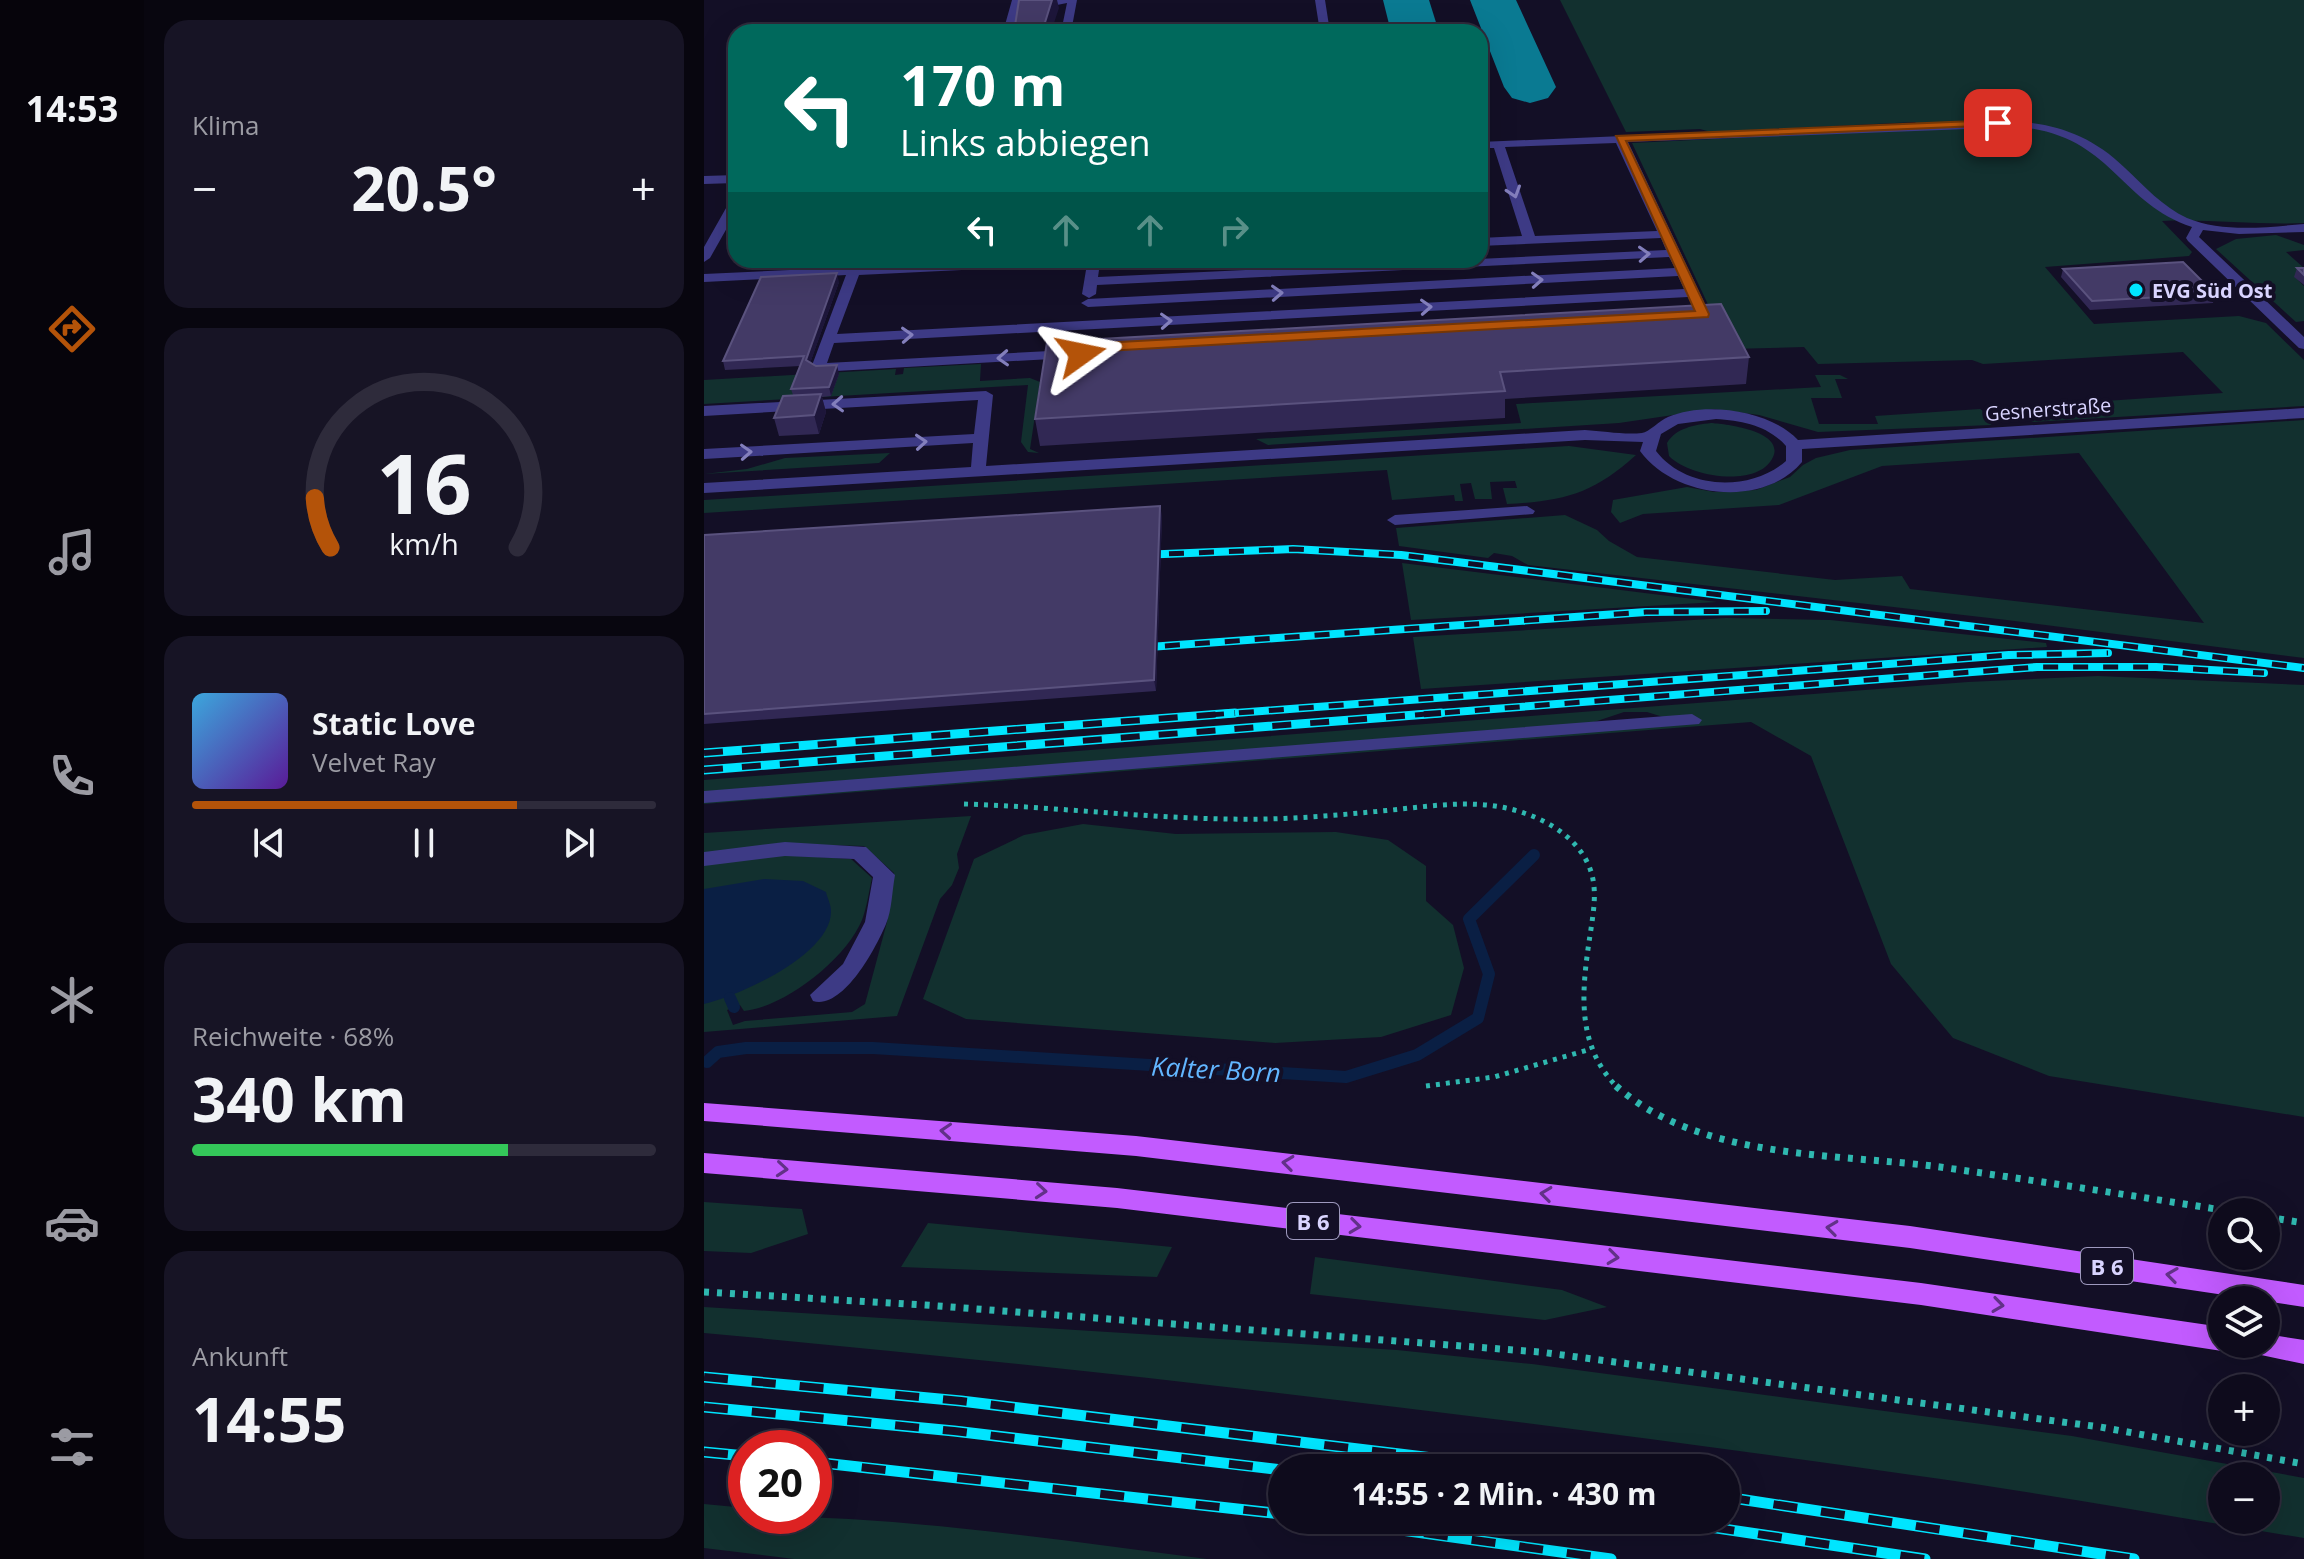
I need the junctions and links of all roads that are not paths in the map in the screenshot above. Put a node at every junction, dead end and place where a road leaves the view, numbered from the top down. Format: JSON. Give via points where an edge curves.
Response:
{"nodes":[{"id":1,"x":1017,"y":0,"type":"edge"},
{"id":2,"x":1069,"y":0,"type":"edge"},
{"id":3,"x":1320,"y":0,"type":"edge"},
{"id":4,"x":1010,"y":24,"type":"edge"},
{"id":5,"x":1067,"y":24,"type":"edge"},
{"id":6,"x":1324,"y":24,"type":"edge"},
{"id":7,"x":1620,"y":138,"type":"junction"},
{"id":8,"x":1498,"y":144,"type":"junction"},
{"id":9,"x":1488,"y":145,"type":"edge"},
{"id":10,"x":728,"y":179,"type":"edge"},
{"id":11,"x":704,"y":180,"type":"edge"},
{"id":12,"x":728,"y":215,"type":"edge"},
{"id":13,"x":2199,"y":226,"type":"junction"},
{"id":14,"x":2304,"y":228,"type":"edge"},
{"id":15,"x":1665,"y":234,"type":"junction"},
{"id":16,"x":1530,"y":240,"type":"junction"},
{"id":17,"x":1488,"y":242,"type":"edge"},
{"id":18,"x":1674,"y":253,"type":"junction"},
{"id":19,"x":704,"y":258,"type":"edge"},
{"id":20,"x":1488,"y":262,"type":"edge"},
{"id":21,"x":920,"y":268,"type":"edge"},
{"id":22,"x":1094,"y":268,"type":"edge"},
{"id":23,"x":1362,"y":268,"type":"edge"},
{"id":24,"x":854,"y":271,"type":"junction"},
{"id":25,"x":1683,"y":272,"type":"junction"},
{"id":26,"x":704,"y":278,"type":"edge"},
{"id":27,"x":1091,"y":281,"type":"junction"},
{"id":28,"x":1693,"y":293,"type":"junction"},
{"id":29,"x":1088,"y":303,"type":"junction"},
{"id":30,"x":1687,"y":315,"type":"edge"},
{"id":31,"x":829,"y":339,"type":"junction"},
{"id":32,"x":1083,"y":341,"type":"junction"},
{"id":33,"x":2304,"y":345,"type":"edge"},
{"id":34,"x":704,"y":411,"type":"edge"},
{"id":35,"x":2304,"y":413,"type":"edge"},
{"id":36,"x":981,"y":438,"type":"junction"},
{"id":37,"x":1650,"y":438,"type":"junction"},
{"id":38,"x":1794,"y":445,"type":"junction"},
{"id":39,"x":704,"y":454,"type":"edge"},
{"id":40,"x":978,"y":471,"type":"junction"},
{"id":41,"x":704,"y":488,"type":"edge"},
{"id":42,"x":1527,"y":511,"type":"dead end"},
{"id":43,"x":1395,"y":520,"type":"dead end"},
{"id":44,"x":1692,"y":720,"type":"dead end"},
{"id":45,"x":704,"y":797,"type":"edge"},
{"id":46,"x":704,"y":859,"type":"edge"},
{"id":47,"x":821,"y":995,"type":"dead end"},
{"id":48,"x":704,"y":1112,"type":"edge"},
{"id":49,"x":704,"y":1163,"type":"edge"},
{"id":50,"x":2304,"y":1296,"type":"edge"},
{"id":51,"x":2208,"y":1337,"type":"edge"},
{"id":52,"x":2280,"y":1348,"type":"edge"},
{"id":53,"x":2304,"y":1352,"type":"edge"}],
"edges":[{"from":1,"to":2,"type":"lane","via":[[1042,5]]},
{"from":1,"to":4,"type":"lane"},
{"from":2,"to":5,"type":"lane"},
{"from":3,"to":6,"type":"lane"},
{"from":7,"to":8,"type":"lane"},
{"from":7,"to":13,"type":"lane","via":[[2035,125],[2091,145],[2169,213]]},
{"from":7,"to":15,"type":"lane"},
{"from":8,"to":9,"type":"lane"},
{"from":8,"to":16,"type":"lane","one_way":true},
{"from":10,"to":11,"type":"lane"},
{"from":12,"to":19,"type":"lane"},
{"from":13,"to":14,"type":"lane"},
{"from":13,"to":33,"type":"lane","via":[[2192,238]]},
{"from":15,"to":16,"type":"lane"},
{"from":15,"to":18,"type":"lane"},
{"from":16,"to":17,"type":"lane"},
{"from":20,"to":18,"type":"lane","one_way":true},
{"from":18,"to":25,"type":"lane"},
{"from":21,"to":24,"type":"lane"},
{"from":22,"to":27,"type":"lane"},
{"from":27,"to":23,"type":"lane","one_way":true},
{"from":24,"to":26,"type":"lane"},
{"from":24,"to":31,"type":"lane"},
{"from":25,"to":28,"type":"lane"},
{"from":29,"to":25,"type":"lane","one_way":true},
{"from":27,"to":29,"type":"lane"},
{"from":28,"to":30,"type":"lane","via":[[1703,314]]},
{"from":32,"to":28,"type":"lane","one_way":true},
{"from":29,"to":32,"type":"lane"},
{"from":31,"to":32,"type":"lane","one_way":true},
{"from":32,"to":31,"type":"lane","one_way":true,"via":[[818,368]]},
{"from":36,"to":34,"type":"lane","one_way":true,"via":[[986,395]]},
{"from":35,"to":38,"type":"lane","name":"Gesnerstraße"},
{"from":39,"to":36,"type":"lane","one_way":true},
{"from":36,"to":40,"type":"lane"},
{"from":37,"to":38,"type":"lane","via":[[1674,420],[1716,414],[1768,424]]},
{"from":37,"to":38,"type":"lane","via":[[1648,451],[1659,467],[1713,486],[1753,484],[1780,475],[1794,462]]},
{"from":37,"to":40,"type":"lane","via":[[1585,435]]},
{"from":40,"to":41,"type":"lane"},
{"from":42,"to":43,"type":"lane"},
{"from":44,"to":45,"type":"lane"},
{"from":46,"to":47,"type":"lane","via":[[785,849],[859,852],[884,875],[876,922],[851,969]]},
{"from":50,"to":48,"type":"main road","number":"B 6","one_way":true,"via":[[1910,1237],[1136,1146]]},
{"from":49,"to":51,"type":"main road","number":"B 6","one_way":true,"via":[[1117,1198],[1921,1294]]},
{"from":52,"to":53,"type":"main road"}]}
